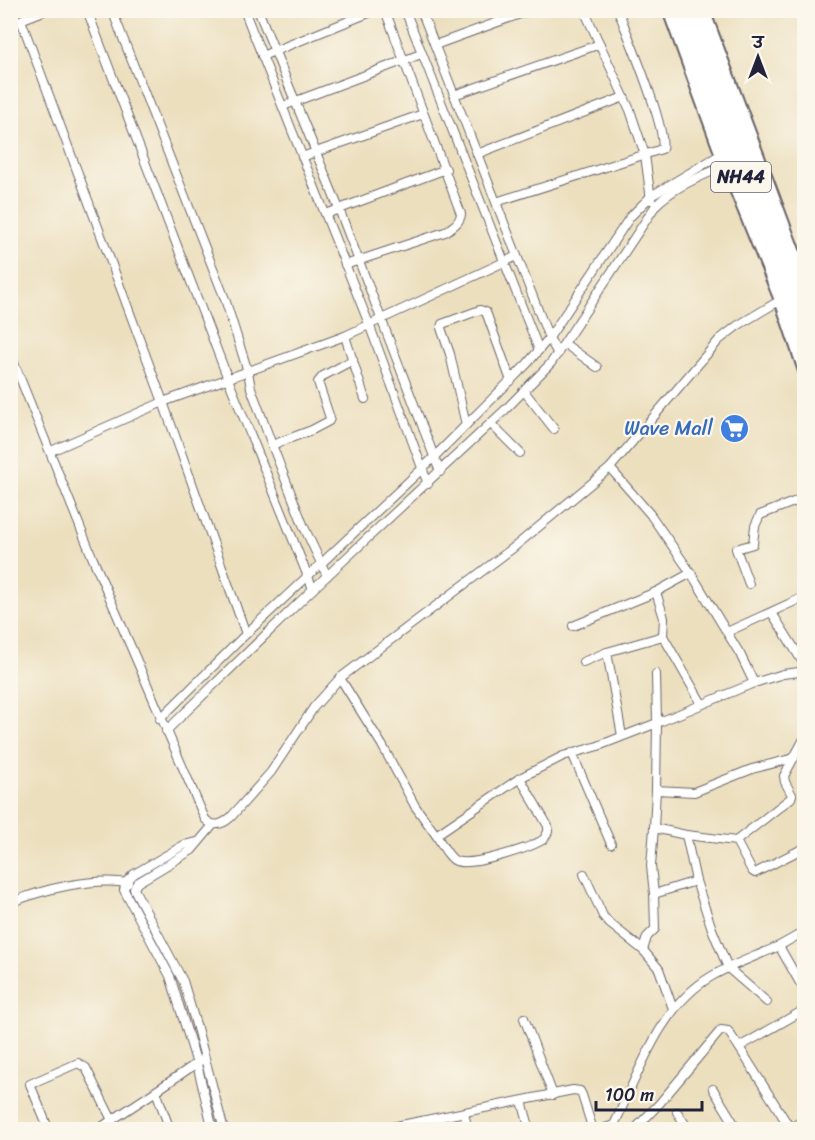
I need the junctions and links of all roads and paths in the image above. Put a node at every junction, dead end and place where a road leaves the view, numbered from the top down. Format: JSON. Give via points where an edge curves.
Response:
{"nodes":[{"id":1,"x":46,"y":10,"type":"edge"},
{"id":2,"x":87,"y":10,"type":"edge"},
{"id":3,"x":112,"y":10,"type":"edge"},
{"id":4,"x":244,"y":10,"type":"edge"},
{"id":5,"x":258,"y":10,"type":"edge"},
{"id":6,"x":376,"y":10,"type":"edge"},
{"id":7,"x":385,"y":10,"type":"edge"},
{"id":8,"x":405,"y":10,"type":"edge"},
{"id":9,"x":421,"y":10,"type":"edge"},
{"id":10,"x":531,"y":10,"type":"edge"},
{"id":11,"x":584,"y":10,"type":"edge"},
{"id":12,"x":618,"y":10,"type":"edge"},
{"id":13,"x":668,"y":10,"type":"edge"},
{"id":14,"x":679,"y":10,"type":"edge"},
{"id":15,"x":694,"y":10,"type":"edge"},
{"id":16,"x":704,"y":10,"type":"edge"},
{"id":17,"x":21,"y":20,"type":"junction"},
{"id":18,"x":10,"y":24,"type":"edge"},
{"id":19,"x":600,"y":44,"type":"junction"},
{"id":20,"x":435,"y":45,"type":"junction"},
{"id":21,"x":276,"y":50,"type":"junction"},
{"id":22,"x":422,"y":54,"type":"junction"},
{"id":23,"x":262,"y":56,"type":"junction"},
{"id":24,"x":403,"y":61,"type":"junction"},
{"id":25,"x":454,"y":96,"type":"junction"},
{"id":26,"x":624,"y":97,"type":"junction"},
{"id":27,"x":295,"y":101,"type":"junction"},
{"id":28,"x":283,"y":106,"type":"junction"},
{"id":29,"x":423,"y":114,"type":"junction"},
{"id":30,"x":315,"y":153,"type":"junction"},
{"id":31,"x":477,"y":154,"type":"junction"},
{"id":32,"x":645,"y":155,"type":"junction"},
{"id":33,"x":302,"y":157,"type":"junction"},
{"id":34,"x":728,"y":158,"type":"junction"},
{"id":35,"x":446,"y":168,"type":"junction"},
{"id":36,"x":651,"y":196,"type":"junction"},
{"id":37,"x":496,"y":202,"type":"junction"},
{"id":38,"x":339,"y":209,"type":"junction"},
{"id":39,"x":652,"y":210,"type":"junction"},
{"id":40,"x":326,"y":214,"type":"junction"},
{"id":41,"x":517,"y":256,"type":"junction"},
{"id":42,"x":359,"y":260,"type":"junction"},
{"id":43,"x":504,"y":261,"type":"junction"},
{"id":44,"x":345,"y":265,"type":"junction"},
{"id":45,"x":797,"y":293,"type":"edge"},
{"id":46,"x":382,"y":318,"type":"junction"},
{"id":47,"x":369,"y":324,"type":"junction"},
{"id":48,"x":345,"y":336,"type":"junction"},
{"id":49,"x":549,"y":338,"type":"junction"},
{"id":50,"x":804,"y":343,"type":"edge"},
{"id":51,"x":565,"y":344,"type":"junction"},
{"id":52,"x":539,"y":350,"type":"junction"},
{"id":53,"x":10,"y":353,"type":"edge"},
{"id":54,"x":558,"y":354,"type":"junction"},
{"id":55,"x":353,"y":360,"type":"junction"},
{"id":56,"x":597,"y":367,"type":"dead end"},
{"id":57,"x":804,"y":371,"type":"edge"},
{"id":58,"x":248,"y":372,"type":"junction"},
{"id":59,"x":228,"y":379,"type":"junction"},
{"id":60,"x":511,"y":381,"type":"junction"},
{"id":61,"x":524,"y":391,"type":"junction"},
{"id":62,"x":365,"y":399,"type":"dead end"},
{"id":63,"x":163,"y":402,"type":"junction"},
{"id":64,"x":491,"y":424,"type":"junction"},
{"id":65,"x":466,"y":425,"type":"junction"},
{"id":66,"x":554,"y":429,"type":"dead end"},
{"id":67,"x":272,"y":445,"type":"junction"},
{"id":68,"x":51,"y":451,"type":"junction"},
{"id":69,"x":520,"y":453,"type":"dead end"},
{"id":70,"x":435,"y":456,"type":"junction"},
{"id":71,"x":423,"y":468,"type":"junction"},
{"id":72,"x":610,"y":468,"type":"junction"},
{"id":73,"x":440,"y":472,"type":"junction"},
{"id":74,"x":428,"y":484,"type":"junction"},
{"id":75,"x":804,"y":498,"type":"edge"},
{"id":76,"x":321,"y":564,"type":"junction"},
{"id":77,"x":691,"y":573,"type":"junction"},
{"id":78,"x":327,"y":576,"type":"junction"},
{"id":79,"x":307,"y":577,"type":"junction"},
{"id":80,"x":749,"y":584,"type":"dead end"},
{"id":81,"x":313,"y":589,"type":"junction"},
{"id":82,"x":656,"y":592,"type":"junction"},
{"id":83,"x":804,"y":597,"type":"edge"},
{"id":84,"x":772,"y":613,"type":"junction"},
{"id":85,"x":573,"y":626,"type":"dead end"},
{"id":86,"x":727,"y":632,"type":"junction"},
{"id":87,"x":246,"y":634,"type":"junction"},
{"id":88,"x":663,"y":636,"type":"junction"},
{"id":89,"x":607,"y":652,"type":"junction"},
{"id":90,"x":583,"y":662,"type":"dead end"},
{"id":91,"x":804,"y":666,"type":"edge"},
{"id":92,"x":656,"y":674,"type":"dead end"},
{"id":93,"x":340,"y":678,"type":"junction"},
{"id":94,"x":754,"y":683,"type":"junction"},
{"id":95,"x":702,"y":704,"type":"junction"},
{"id":96,"x":160,"y":719,"type":"junction"},
{"id":97,"x":657,"y":723,"type":"junction"},
{"id":98,"x":166,"y":731,"type":"junction"},
{"id":99,"x":622,"y":736,"type":"junction"},
{"id":100,"x":804,"y":739,"type":"edge"},
{"id":101,"x":572,"y":753,"type":"junction"},
{"id":102,"x":794,"y":758,"type":"junction"},
{"id":103,"x":520,"y":778,"type":"junction"},
{"id":104,"x":656,"y":790,"type":"junction"},
{"id":105,"x":213,"y":825,"type":"junction"},
{"id":106,"x":654,"y":828,"type":"junction"},
{"id":107,"x":436,"y":835,"type":"junction"},
{"id":108,"x":686,"y":835,"type":"junction"},
{"id":109,"x":736,"y":841,"type":"junction"},
{"id":110,"x":198,"y":842,"type":"junction"},
{"id":111,"x":611,"y":844,"type":"dead end"},
{"id":112,"x":804,"y":848,"type":"edge"},
{"id":113,"x":584,"y":874,"type":"dead end"},
{"id":114,"x":696,"y":881,"type":"junction"},
{"id":115,"x":126,"y":882,"type":"junction"},
{"id":116,"x":135,"y":885,"type":"junction"},
{"id":117,"x":654,"y":894,"type":"junction"},
{"id":118,"x":10,"y":903,"type":"edge"},
{"id":119,"x":804,"y":932,"type":"edge"},
{"id":120,"x":780,"y":946,"type":"junction"},
{"id":121,"x":643,"y":950,"type":"junction"},
{"id":122,"x":728,"y":968,"type":"junction"},
{"id":123,"x":804,"y":990,"type":"edge"},
{"id":124,"x":767,"y":1002,"type":"dead end"},
{"id":125,"x":673,"y":1009,"type":"junction"},
{"id":126,"x":804,"y":1010,"type":"edge"},
{"id":127,"x":524,"y":1018,"type":"dead end"},
{"id":128,"x":739,"y":1047,"type":"junction"},
{"id":129,"x":205,"y":1058,"type":"junction"},
{"id":130,"x":197,"y":1064,"type":"junction"},
{"id":131,"x":713,"y":1089,"type":"dead end"},
{"id":132,"x":156,"y":1091,"type":"junction"},
{"id":133,"x":553,"y":1095,"type":"junction"},
{"id":134,"x":522,"y":1101,"type":"junction"},
{"id":135,"x":677,"y":1112,"type":"dead end"},
{"id":136,"x":464,"y":1113,"type":"junction"},
{"id":137,"x":110,"y":1115,"type":"junction"},
{"id":138,"x":804,"y":1120,"type":"edge"},
{"id":139,"x":615,"y":1127,"type":"edge"},
{"id":140,"x":102,"y":1128,"type":"edge"},
{"id":141,"x":789,"y":1129,"type":"edge"},
{"id":142,"x":45,"y":1130,"type":"edge"},
{"id":143,"x":170,"y":1130,"type":"edge"},
{"id":144,"x":213,"y":1130,"type":"edge"},
{"id":145,"x":224,"y":1130,"type":"edge"},
{"id":146,"x":377,"y":1130,"type":"edge"},
{"id":147,"x":468,"y":1130,"type":"edge"},
{"id":148,"x":530,"y":1130,"type":"edge"},
{"id":149,"x":593,"y":1130,"type":"edge"},
{"id":150,"x":599,"y":1130,"type":"edge"},
{"id":151,"x":634,"y":1130,"type":"edge"},
{"id":152,"x":689,"y":1130,"type":"edge"},
{"id":153,"x":738,"y":1130,"type":"edge"}],
"edges":[{"from":1,"to":17,"type":"street"},
{"from":2,"to":59,"type":"street"},
{"from":3,"to":58,"type":"street","via":[[225,299]]},
{"from":4,"to":23,"type":"street"},
{"from":5,"to":21,"type":"street"},
{"from":6,"to":21,"type":"street"},
{"from":7,"to":24,"type":"street"},
{"from":8,"to":22,"type":"street"},
{"from":9,"to":20,"type":"street"},
{"from":10,"to":20,"type":"street"},
{"from":11,"to":19,"type":"street"},
{"from":12,"to":32,"type":"street","via":[[663,142],[660,150]]},
{"from":13,"to":34,"type":"street"},
{"from":14,"to":34,"type":"highway","number":"NH44"},
{"from":15,"to":45,"type":"highway","number":"NH44"},
{"from":16,"to":45,"type":"street"},
{"from":17,"to":18,"type":"street"},
{"from":17,"to":63,"type":"street"},
{"from":19,"to":25,"type":"street"},
{"from":19,"to":26,"type":"street"},
{"from":20,"to":25,"type":"street"},
{"from":21,"to":23,"type":"street"},
{"from":21,"to":27,"type":"street"},
{"from":22,"to":24,"type":"street"},
{"from":22,"to":43,"type":"street"},
{"from":23,"to":28,"type":"street"},
{"from":24,"to":27,"type":"street"},
{"from":24,"to":29,"type":"street"},
{"from":25,"to":31,"type":"street"},
{"from":26,"to":31,"type":"street"},
{"from":26,"to":32,"type":"street"},
{"from":27,"to":28,"type":"street"},
{"from":27,"to":30,"type":"street"},
{"from":28,"to":33,"type":"street"},
{"from":29,"to":30,"type":"street"},
{"from":29,"to":35,"type":"street"},
{"from":30,"to":33,"type":"street"},
{"from":30,"to":38,"type":"street"},
{"from":31,"to":37,"type":"street"},
{"from":32,"to":36,"type":"street"},
{"from":32,"to":37,"type":"street"},
{"from":33,"to":40,"type":"street"},
{"from":34,"to":36,"type":"street"},
{"from":34,"to":39,"type":"street","via":[[668,195]]},
{"from":34,"to":45,"type":"highway","number":"NH44"},
{"from":35,"to":38,"type":"street"},
{"from":35,"to":42,"type":"street","via":[[461,208],[460,219],[445,232]]},
{"from":36,"to":39,"type":"street"},
{"from":36,"to":49,"type":"street","via":[[630,217]]},
{"from":37,"to":41,"type":"street"},
{"from":38,"to":40,"type":"street"},
{"from":38,"to":42,"type":"street"},
{"from":39,"to":51,"type":"street"},
{"from":40,"to":44,"type":"street"},
{"from":41,"to":43,"type":"street"},
{"from":41,"to":49,"type":"street"},
{"from":42,"to":44,"type":"street"},
{"from":42,"to":46,"type":"street"},
{"from":43,"to":46,"type":"street"},
{"from":43,"to":52,"type":"street"},
{"from":44,"to":47,"type":"street"},
{"from":45,"to":50,"type":"highway","number":"NH44"},
{"from":45,"to":57,"type":"street"},
{"from":45,"to":72,"type":"street","via":[[719,340]]},
{"from":46,"to":47,"type":"street"},
{"from":46,"to":70,"type":"street"},
{"from":47,"to":48,"type":"street"},
{"from":47,"to":71,"type":"street"},
{"from":48,"to":55,"type":"street"},
{"from":48,"to":58,"type":"street"},
{"from":49,"to":52,"type":"street"},
{"from":49,"to":54,"type":"street"},
{"from":51,"to":54,"type":"street"},
{"from":51,"to":56,"type":"street"},
{"from":52,"to":60,"type":"street"},
{"from":53,"to":68,"type":"street"},
{"from":54,"to":61,"type":"street"},
{"from":55,"to":62,"type":"street"},
{"from":55,"to":67,"type":"street","via":[[318,382],[329,421]]},
{"from":58,"to":59,"type":"street"},
{"from":58,"to":67,"type":"street"},
{"from":59,"to":63,"type":"street"},
{"from":59,"to":79,"type":"street"},
{"from":60,"to":65,"type":"street"},
{"from":60,"to":65,"type":"street","via":[[486,312],[480,310],[442,324]]},
{"from":61,"to":64,"type":"street"},
{"from":61,"to":66,"type":"street"},
{"from":63,"to":68,"type":"street"},
{"from":63,"to":87,"type":"street"},
{"from":64,"to":69,"type":"street"},
{"from":64,"to":73,"type":"street"},
{"from":65,"to":70,"type":"street"},
{"from":67,"to":76,"type":"street"},
{"from":68,"to":96,"type":"street"},
{"from":70,"to":71,"type":"street"},
{"from":70,"to":73,"type":"street"},
{"from":71,"to":74,"type":"street"},
{"from":71,"to":76,"type":"street"},
{"from":72,"to":77,"type":"street","via":[[650,514]]},
{"from":72,"to":93,"type":"street","via":[[513,548]]},
{"from":73,"to":74,"type":"street"},
{"from":74,"to":78,"type":"street"},
{"from":75,"to":80,"type":"street","via":[[760,515],[753,544],[736,549]]},
{"from":76,"to":78,"type":"street"},
{"from":76,"to":79,"type":"street"},
{"from":77,"to":82,"type":"street"},
{"from":77,"to":86,"type":"street"},
{"from":78,"to":81,"type":"street"},
{"from":79,"to":81,"type":"street"},
{"from":79,"to":87,"type":"street"},
{"from":81,"to":98,"type":"street"},
{"from":82,"to":85,"type":"street"},
{"from":82,"to":88,"type":"street","via":[[664,618]]},
{"from":83,"to":84,"type":"street"},
{"from":84,"to":86,"type":"street"},
{"from":84,"to":91,"type":"street"},
{"from":86,"to":94,"type":"street"},
{"from":87,"to":96,"type":"street"},
{"from":88,"to":89,"type":"street"},
{"from":88,"to":95,"type":"street"},
{"from":89,"to":90,"type":"street"},
{"from":89,"to":99,"type":"street"},
{"from":91,"to":94,"type":"street","via":[[795,673]]},
{"from":92,"to":97,"type":"street"},
{"from":93,"to":105,"type":"street","via":[[314,707],[271,772],[224,823]]},
{"from":93,"to":107,"type":"street"},
{"from":94,"to":95,"type":"street"},
{"from":95,"to":97,"type":"street"},
{"from":96,"to":98,"type":"street"},
{"from":97,"to":99,"type":"street"},
{"from":97,"to":104,"type":"street"},
{"from":98,"to":105,"type":"street","via":[[205,819]]},
{"from":99,"to":101,"type":"street"},
{"from":100,"to":102,"type":"street"},
{"from":101,"to":103,"type":"street"},
{"from":101,"to":111,"type":"street"},
{"from":102,"to":104,"type":"street","via":[[752,769],[694,792]]},
{"from":102,"to":109,"type":"street","via":[[784,776],[791,798]]},
{"from":103,"to":107,"type":"street"},
{"from":103,"to":107,"type":"street","via":[[548,826],[544,839],[504,855],[463,862],[453,860]]},
{"from":104,"to":106,"type":"street"},
{"from":105,"to":110,"type":"street"},
{"from":106,"to":108,"type":"street"},
{"from":106,"to":117,"type":"street"},
{"from":108,"to":109,"type":"street"},
{"from":108,"to":114,"type":"street"},
{"from":109,"to":112,"type":"street","via":[[755,873]]},
{"from":110,"to":115,"type":"street","via":[[184,845]]},
{"from":110,"to":116,"type":"street","via":[[192,850]]},
{"from":113,"to":121,"type":"street","via":[[603,916]]},
{"from":114,"to":117,"type":"street"},
{"from":114,"to":122,"type":"street"},
{"from":115,"to":116,"type":"street"},
{"from":115,"to":118,"type":"street","via":[[84,884]]},
{"from":115,"to":130,"type":"street","via":[[126,896],[170,976]]},
{"from":116,"to":129,"type":"street","via":[[135,892],[183,981]]},
{"from":117,"to":121,"type":"street","via":[[655,929]]},
{"from":119,"to":120,"type":"street"},
{"from":120,"to":122,"type":"street"},
{"from":120,"to":123,"type":"street"},
{"from":121,"to":125,"type":"street","via":[[659,969]]},
{"from":122,"to":124,"type":"street"},
{"from":122,"to":125,"type":"street","via":[[705,980]]},
{"from":125,"to":139,"type":"street","via":[[661,1026]]},
{"from":126,"to":128,"type":"street"},
{"from":127,"to":133,"type":"street"},
{"from":128,"to":141,"type":"street"},
{"from":128,"to":151,"type":"street","via":[[728,1031],[721,1030]]},
{"from":129,"to":130,"type":"street"},
{"from":129,"to":145,"type":"street"},
{"from":130,"to":132,"type":"street"},
{"from":130,"to":144,"type":"street"},
{"from":131,"to":153,"type":"street"},
{"from":132,"to":137,"type":"street"},
{"from":132,"to":143,"type":"street"},
{"from":133,"to":134,"type":"street"},
{"from":133,"to":149,"type":"street","via":[[580,1091]]},
{"from":134,"to":136,"type":"street"},
{"from":134,"to":148,"type":"street"},
{"from":135,"to":152,"type":"street"},
{"from":136,"to":146,"type":"street"},
{"from":136,"to":147,"type":"street"},
{"from":137,"to":140,"type":"street"},
{"from":137,"to":142,"type":"street","via":[[86,1068],[75,1064],[30,1084],[46,1123]]},
{"from":138,"to":141,"type":"street"},
{"from":139,"to":150,"type":"street"}]}
